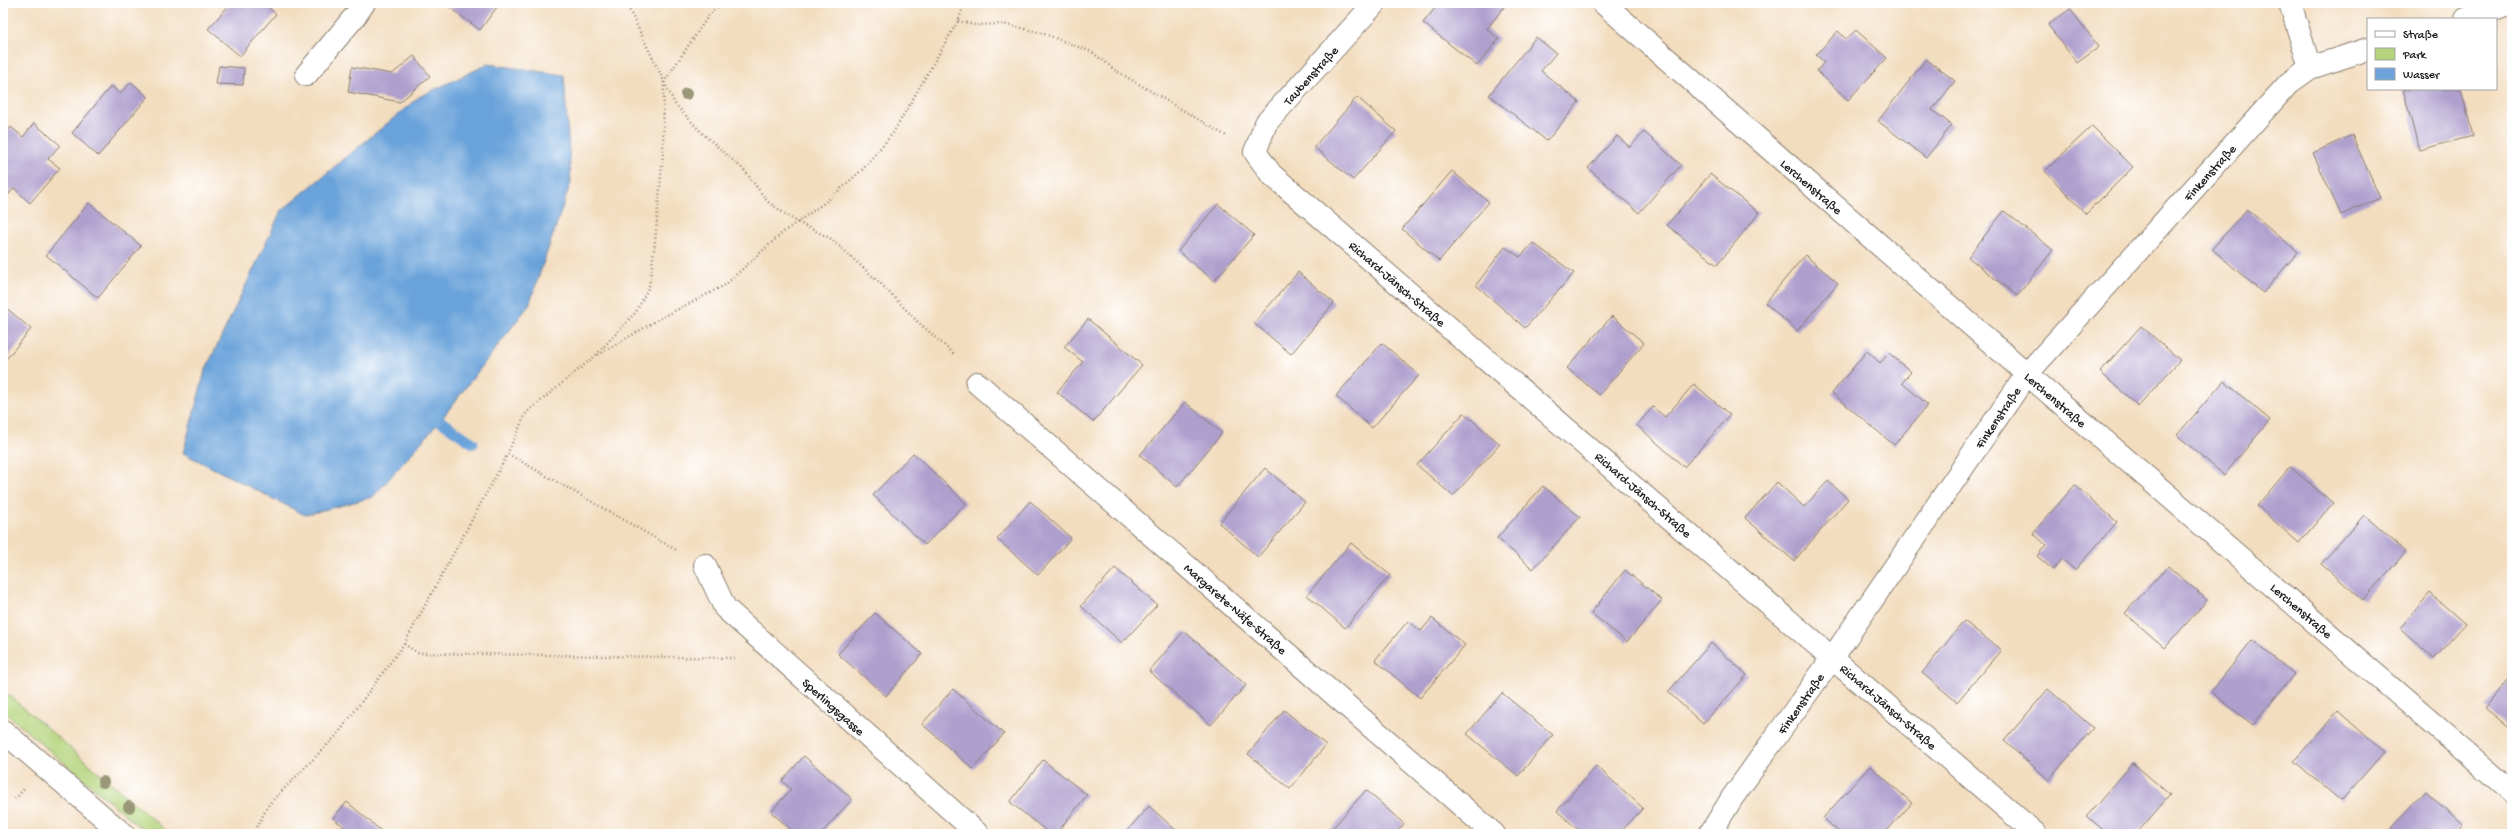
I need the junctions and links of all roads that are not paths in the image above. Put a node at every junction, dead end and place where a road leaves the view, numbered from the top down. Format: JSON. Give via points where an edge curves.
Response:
{"nodes":[{"id":1,"x":364,"y":3,"type":"edge"},
{"id":2,"x":1375,"y":3,"type":"edge"},
{"id":3,"x":1603,"y":3,"type":"edge"},
{"id":4,"x":2290,"y":3,"type":"edge"},
{"id":5,"x":2512,"y":4,"type":"edge"},
{"id":6,"x":2468,"y":18,"type":"edge"},
{"id":7,"x":2367,"y":49,"type":"edge"},
{"id":8,"x":2310,"y":68,"type":"junction"},
{"id":9,"x":306,"y":75,"type":"dead end"},
{"id":10,"x":1255,"y":152,"type":"joint"},
{"id":11,"x":2027,"y":374,"type":"junction"},
{"id":12,"x":977,"y":383,"type":"dead end"},
{"id":13,"x":705,"y":565,"type":"road end"},
{"id":14,"x":1833,"y":657,"type":"junction"},
{"id":15,"x":3,"y":731,"type":"edge"},
{"id":16,"x":2512,"y":792,"type":"edge"},
{"id":17,"x":123,"y":834,"type":"edge"},
{"id":18,"x":978,"y":834,"type":"edge"},
{"id":19,"x":1494,"y":834,"type":"edge"},
{"id":20,"x":1710,"y":834,"type":"edge"},
{"id":21,"x":2036,"y":834,"type":"edge"}],
"edges":[{"from":1,"to":9,"type":"street"},
{"from":2,"to":10,"type":"street","name":"Taubenstraße","via":[[1266,123]]},
{"from":3,"to":11,"type":"street","name":"Lerchenstraße"},
{"from":4,"to":8,"type":"street"},
{"from":5,"to":6,"type":"street"},
{"from":7,"to":8,"type":"street","name":"Finkenstraße"},
{"from":8,"to":11,"type":"street","name":"Finkenstraße","via":[[2289,83]]},
{"from":10,"to":14,"type":"street","name":"Richard-Jänsch-Straße","via":[[1271,174]]},
{"from":11,"to":14,"type":"street","name":"Finkenstraße"},
{"from":11,"to":16,"type":"street","name":"Lerchenstraße"},
{"from":12,"to":19,"type":"street","name":"Margarete-Näfe-Straße"},
{"from":13,"to":18,"type":"street","name":"Sperlingsgasse","via":[[725,608]]},
{"from":14,"to":20,"type":"street","name":"Finkenstraße","via":[[1732,798]]},
{"from":14,"to":21,"type":"street","name":"Richard-Jänsch-Straße"},
{"from":15,"to":17,"type":"street"}]}
